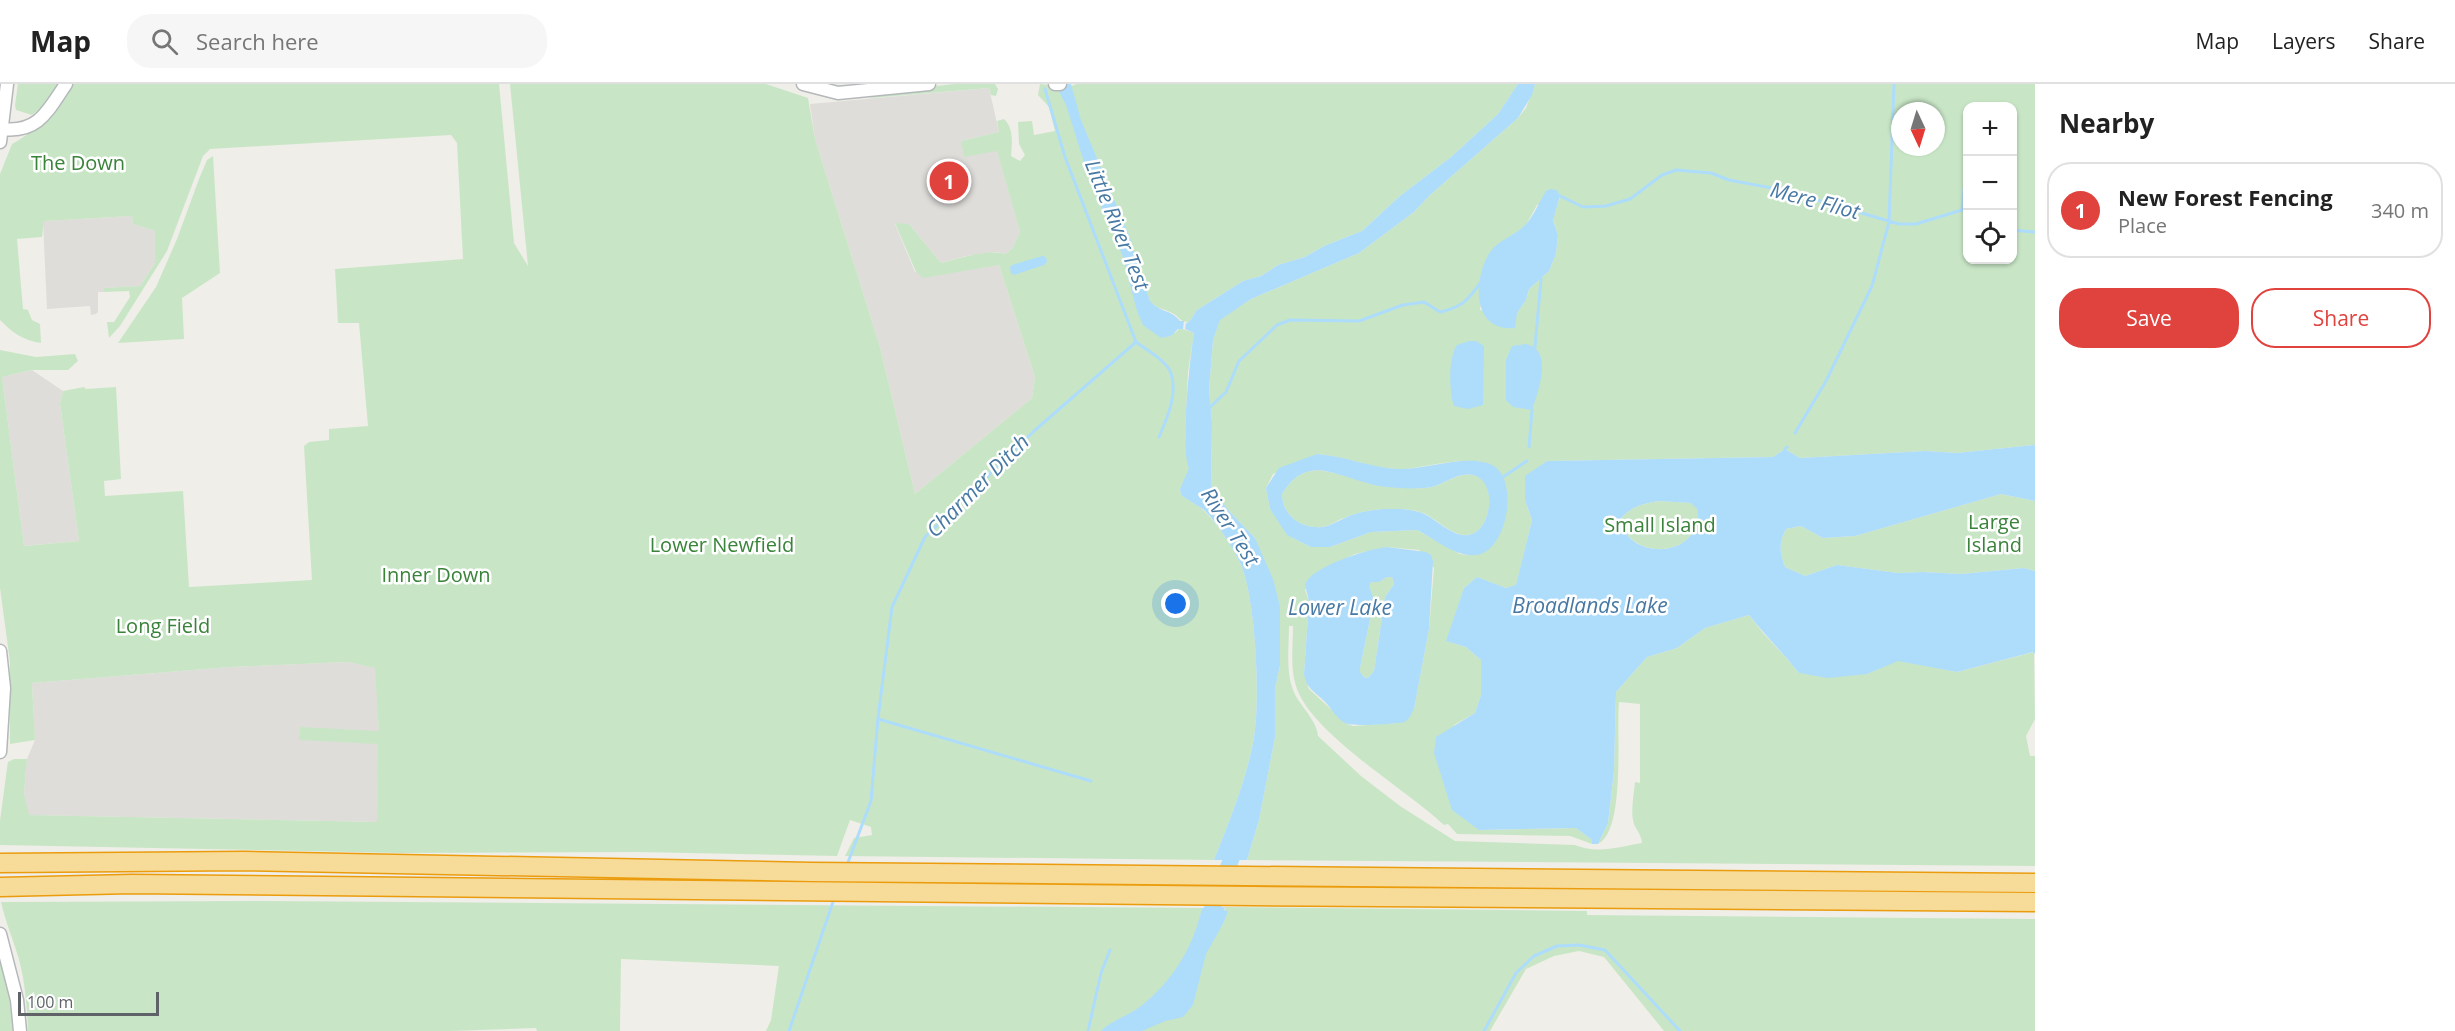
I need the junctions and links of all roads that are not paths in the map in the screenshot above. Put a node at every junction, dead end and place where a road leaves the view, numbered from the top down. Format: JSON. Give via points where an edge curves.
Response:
{"nodes":[{"id":1,"x":7,"y":84,"type":"edge"},
{"id":2,"x":66,"y":84,"type":"edge"},
{"id":3,"x":803,"y":84,"type":"edge"},
{"id":4,"x":929,"y":84,"type":"edge"},
{"id":5,"x":1055,"y":84,"type":"edge"},
{"id":6,"x":1060,"y":84,"type":"edge"},
{"id":7,"x":3,"y":129,"type":"junction"},
{"id":8,"x":0,"y":142,"type":"edge"},
{"id":9,"x":0,"y":651,"type":"edge"},
{"id":10,"x":0,"y":752,"type":"edge"},
{"id":11,"x":7,"y":862,"type":"edge"},
{"id":12,"x":2035,"y":883,"type":"edge"},
{"id":13,"x":8,"y":887,"type":"edge"},
{"id":14,"x":2035,"y":902,"type":"edge"},
{"id":15,"x":0,"y":934,"type":"edge"},
{"id":16,"x":20,"y":1031,"type":"edge"}],
"edges":[{"from":1,"to":7,"type":"street"},
{"from":2,"to":7,"type":"street","via":[[34,124]]},
{"from":3,"to":4,"type":"street","via":[[838,93]]},
{"from":5,"to":6,"type":"street"},
{"from":7,"to":8,"type":"street"},
{"from":9,"to":10,"type":"street","via":[[4,688]]},
{"from":11,"to":12,"type":"highway","via":[[303,862],[811,872]]},
{"from":13,"to":14,"type":"highway","via":[[132,884]]},
{"from":15,"to":16,"type":"street","via":[[15,990]]}]}
